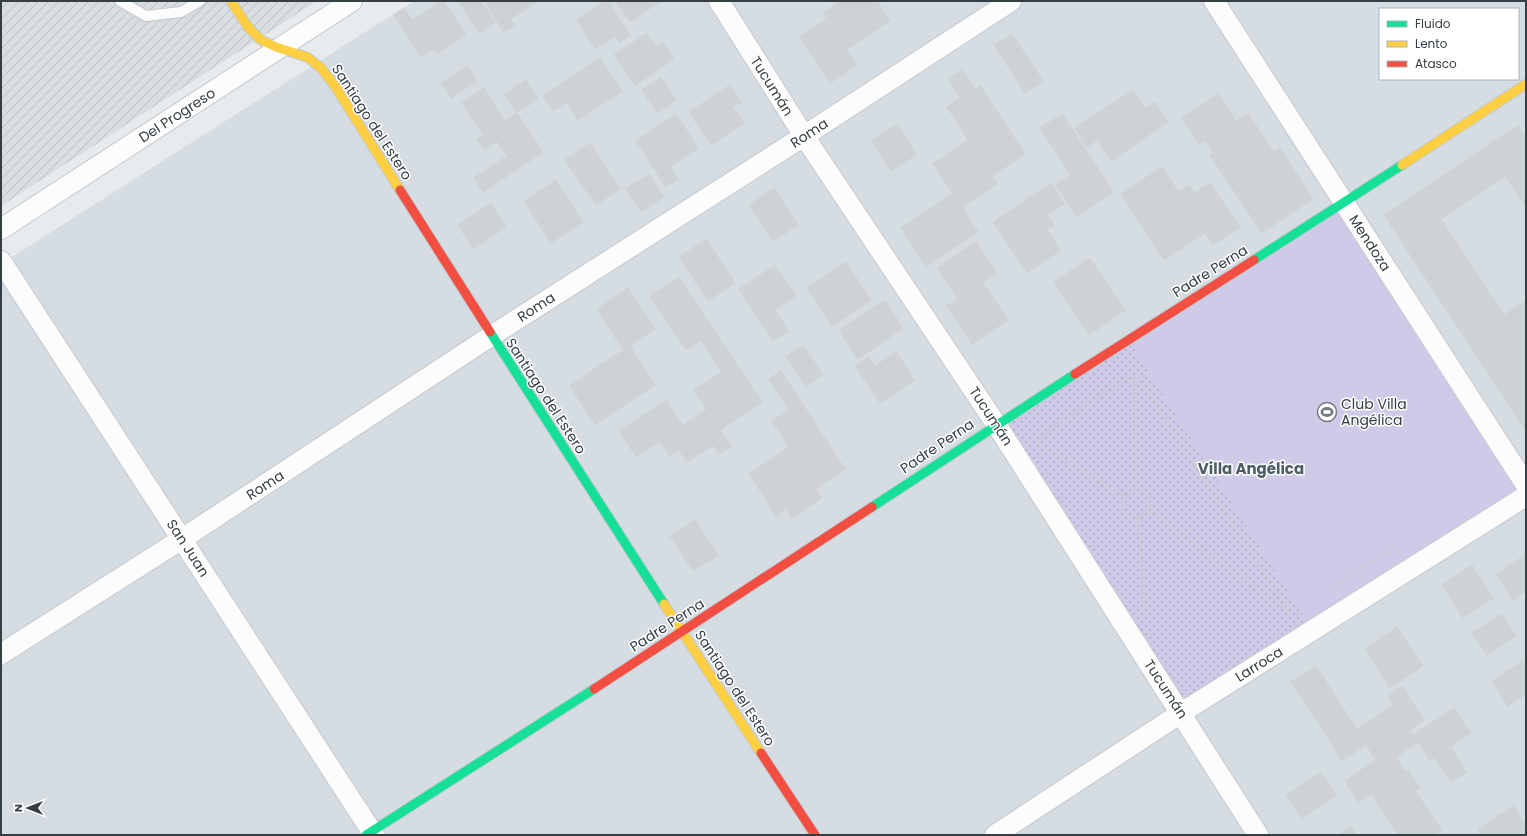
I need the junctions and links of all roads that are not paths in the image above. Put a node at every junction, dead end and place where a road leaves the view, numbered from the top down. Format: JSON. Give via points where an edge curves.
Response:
{"nodes":[{"id":1,"x":120,"y":1,"type":"edge"},
{"id":2,"x":200,"y":1,"type":"edge"},
{"id":3,"x":231,"y":1,"type":"edge"},
{"id":4,"x":352,"y":1,"type":"edge"},
{"id":5,"x":718,"y":1,"type":"edge"},
{"id":6,"x":1011,"y":1,"type":"edge"},
{"id":7,"x":1214,"y":1,"type":"edge"},
{"id":8,"x":278,"y":49,"type":"junction"},
{"id":9,"x":1526,"y":84,"type":"edge"},
{"id":10,"x":804,"y":136,"type":"junction"},
{"id":11,"x":1344,"y":203,"type":"junction"},
{"id":12,"x":1,"y":229,"type":"edge"},
{"id":13,"x":1,"y":261,"type":"edge"},
{"id":14,"x":490,"y":336,"type":"junction"},
{"id":15,"x":996,"y":424,"type":"junction"},
{"id":16,"x":1526,"y":485,"type":"edge"},
{"id":17,"x":1526,"y":496,"type":"edge"},
{"id":18,"x":182,"y":539,"type":"junction"},
{"id":19,"x":681,"y":633,"type":"junction"},
{"id":20,"x":1,"y":654,"type":"edge"},
{"id":21,"x":1181,"y":713,"type":"junction"},
{"id":22,"x":370,"y":834,"type":"edge"},
{"id":23,"x":815,"y":835,"type":"edge"},
{"id":24,"x":995,"y":835,"type":"edge"},
{"id":25,"x":1258,"y":835,"type":"edge"}],
"edges":[{"from":1,"to":2,"type":"lane","via":[[146,16],[181,12]]},
{"from":3,"to":8,"type":"street","name":"Santiago del Estero","via":[[250,31]]},
{"from":4,"to":8,"type":"street","name":"Del Progreso"},
{"from":5,"to":10,"type":"street","name":"Tucumán"},
{"from":6,"to":10,"type":"street","name":"Roma"},
{"from":7,"to":11,"type":"street","name":"Mendoza"},
{"from":8,"to":12,"type":"street","name":"Del Progreso"},
{"from":8,"to":14,"type":"street","name":"Santiago del Estero","via":[[303,55],[318,65],[335,86]]},
{"from":9,"to":11,"type":"street","name":"Padre Perna"},
{"from":10,"to":14,"type":"street","name":"Roma"},
{"from":10,"to":15,"type":"street","name":"Tucumán"},
{"from":11,"to":15,"type":"street","name":"Padre Perna"},
{"from":11,"to":16,"type":"street","name":"Mendoza"},
{"from":13,"to":18,"type":"street","name":"San Juan"},
{"from":14,"to":18,"type":"street","name":"Roma"},
{"from":14,"to":19,"type":"street","name":"Santiago del Estero"},
{"from":15,"to":19,"type":"street","name":"Padre Perna"},
{"from":15,"to":21,"type":"street","name":"Tucumán"},
{"from":17,"to":21,"type":"street","name":"Larroca"},
{"from":18,"to":20,"type":"street","name":"Roma"},
{"from":18,"to":22,"type":"street","name":"San Juan"},
{"from":19,"to":22,"type":"street","name":"Padre Perna"},
{"from":19,"to":23,"type":"street","name":"Santiago del Estero"},
{"from":21,"to":24,"type":"street","name":"Larroca"},
{"from":21,"to":25,"type":"street","name":"Tucumán"}]}
